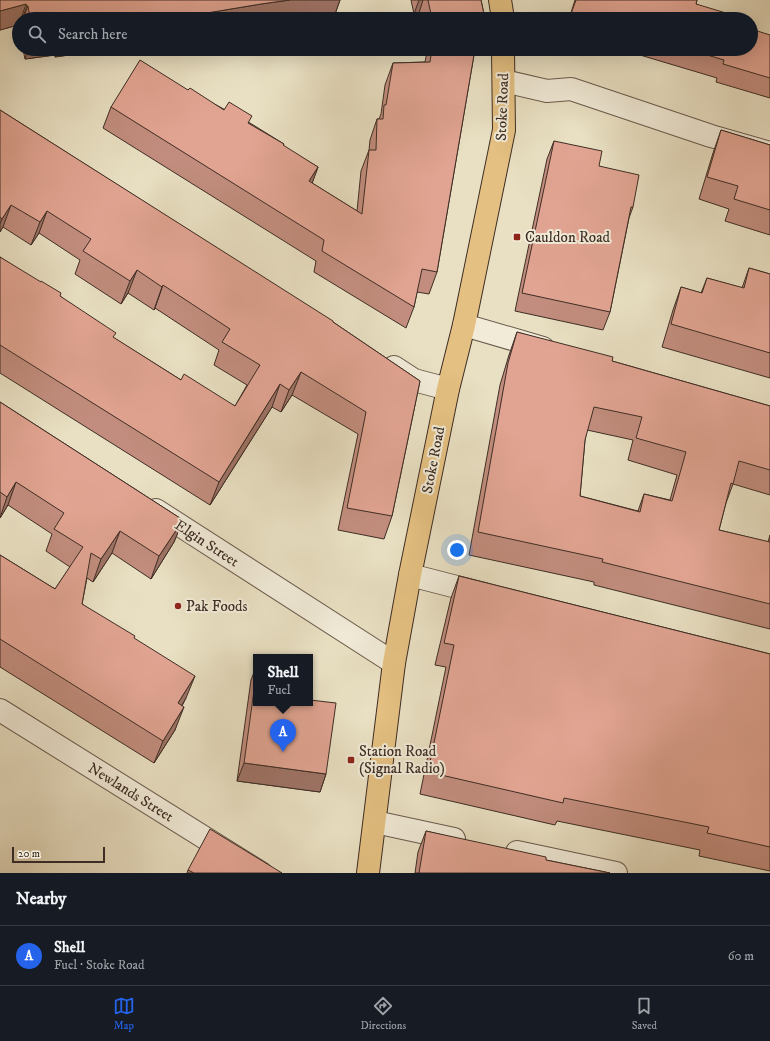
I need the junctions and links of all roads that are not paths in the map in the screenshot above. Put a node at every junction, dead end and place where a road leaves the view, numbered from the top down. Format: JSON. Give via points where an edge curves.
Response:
{"nodes":[{"id":1,"x":500,"y":0,"type":"edge"},
{"id":2,"x":501,"y":12,"type":"edge"},
{"id":3,"x":503,"y":56,"type":"edge"},
{"id":4,"x":504,"y":81,"type":"junction"},
{"id":5,"x":770,"y":153,"type":"edge"},
{"id":6,"x":464,"y":325,"type":"junction"},
{"id":7,"x":561,"y":353,"type":"edge"},
{"id":8,"x":375,"y":354,"type":"edge"},
{"id":9,"x":448,"y":390,"type":"junction"},
{"id":10,"x":138,"y":499,"type":"edge"},
{"id":11,"x":410,"y":575,"type":"junction"},
{"id":12,"x":502,"y":598,"type":"edge"},
{"id":13,"x":394,"y":663,"type":"junction"},
{"id":14,"x":0,"y":710,"type":"edge"},
{"id":15,"x":374,"y":822,"type":"junction"},
{"id":16,"x":475,"y":843,"type":"edge"},
{"id":17,"x":498,"y":848,"type":"edge"},
{"id":18,"x":261,"y":873,"type":"edge"},
{"id":19,"x":368,"y":873,"type":"edge"},
{"id":20,"x":616,"y":873,"type":"edge"}],
"edges":[{"from":1,"to":2,"type":"main road"},
{"from":3,"to":4,"type":"main road","name":"Stoke Road"},
{"from":4,"to":5,"type":"street","via":[[547,91],[571,89]]},
{"from":4,"to":6,"type":"main road","name":"Stoke Road","via":[[504,130]]},
{"from":6,"to":7,"type":"street"},
{"from":6,"to":9,"type":"main road","name":"Stoke Road"},
{"from":8,"to":9,"type":"street","via":[[414,380]]},
{"from":9,"to":11,"type":"main road","name":"Stoke Road"},
{"from":10,"to":13,"type":"street","name":"Elgin Street"},
{"from":11,"to":12,"type":"street"},
{"from":11,"to":13,"type":"main road","name":"Stoke Road"},
{"from":13,"to":15,"type":"main road","name":"Stoke Road"},
{"from":14,"to":18,"type":"street","name":"Newlands Street"},
{"from":15,"to":16,"type":"street"},
{"from":15,"to":19,"type":"main road","name":"Stoke Road"},
{"from":17,"to":20,"type":"street"}]}
